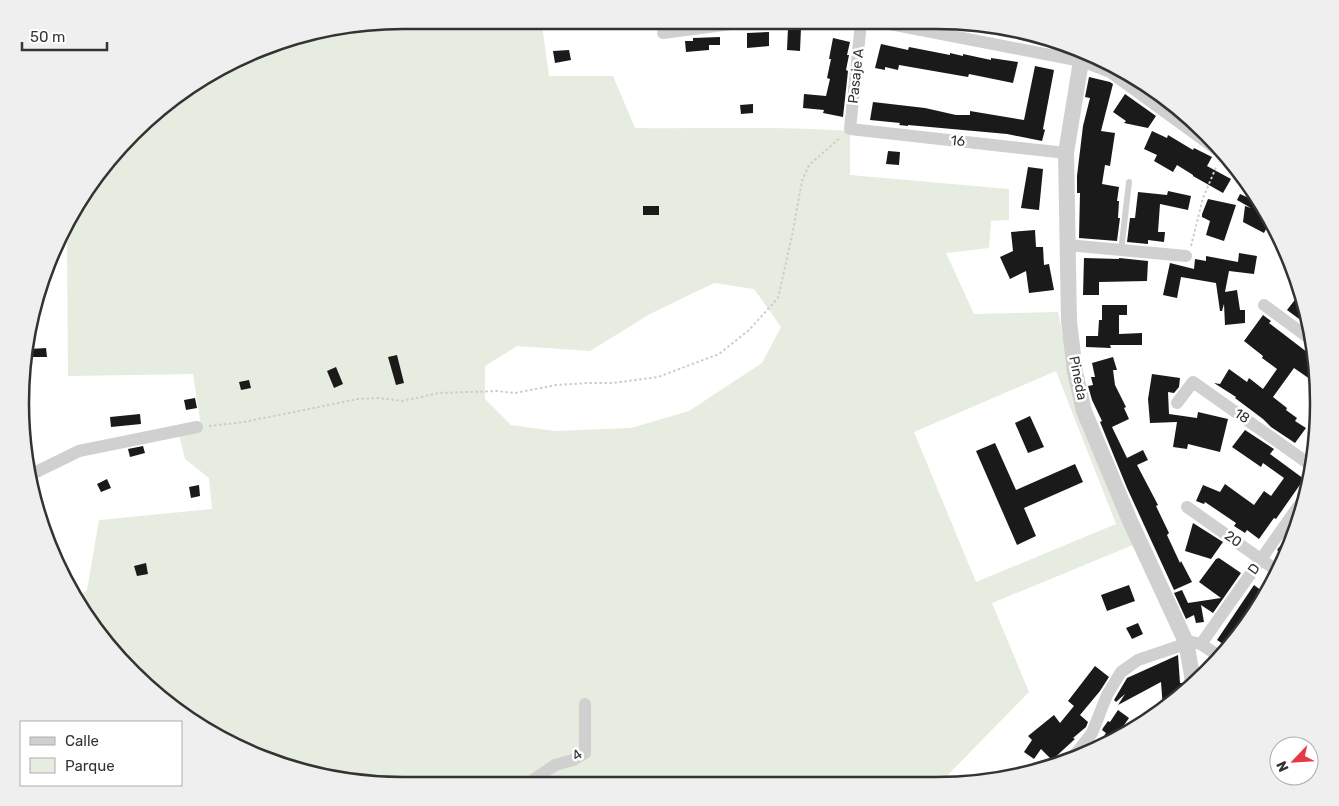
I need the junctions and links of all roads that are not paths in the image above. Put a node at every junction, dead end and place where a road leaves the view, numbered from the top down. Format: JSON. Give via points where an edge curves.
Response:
{"nodes":[{"id":1,"x":693,"y":29,"type":"edge"},
{"id":2,"x":860,"y":29,"type":"edge"},
{"id":3,"x":922,"y":29,"type":"edge"},
{"id":4,"x":663,"y":33,"type":"dead end"},
{"id":5,"x":1066,"y":52,"type":"edge"},
{"id":6,"x":1081,"y":58,"type":"edge"},
{"id":7,"x":1101,"y":67,"type":"edge"},
{"id":8,"x":850,"y":129,"type":"joint"},
{"id":9,"x":1203,"y":140,"type":"edge"},
{"id":10,"x":1066,"y":152,"type":"junction"},
{"id":11,"x":1129,"y":182,"type":"dead end"},
{"id":12,"x":1067,"y":245,"type":"junction"},
{"id":13,"x":1122,"y":251,"type":"junction"},
{"id":14,"x":1186,"y":256,"type":"road end"},
{"id":15,"x":1264,"y":305,"type":"dead end"},
{"id":16,"x":1304,"y":333,"type":"edge"},
{"id":17,"x":1177,"y":403,"type":"dead end"},
{"id":18,"x":196,"y":427,"type":"road end"},
{"id":19,"x":1305,"y":461,"type":"edge"},
{"id":20,"x":35,"y":472,"type":"edge"},
{"id":21,"x":1187,"y":507,"type":"dead end"},
{"id":22,"x":1293,"y":514,"type":"edge"},
{"id":23,"x":1261,"y":559,"type":"junction"},
{"id":24,"x":1273,"y":567,"type":"edge"},
{"id":25,"x":1193,"y":643,"type":"junction"},
{"id":26,"x":1214,"y":654,"type":"edge"},
{"id":27,"x":1192,"y":676,"type":"edge"},
{"id":28,"x":585,"y":704,"type":"dead end"},
{"id":29,"x":1079,"y":749,"type":"edge"},
{"id":30,"x":539,"y":777,"type":"edge"}],
"edges":[{"from":1,"to":4,"type":"street"},
{"from":2,"to":8,"type":"street","name":"Pasaje A"},
{"from":3,"to":5,"type":"street"},
{"from":6,"to":10,"type":"street","name":"Pineda"},
{"from":7,"to":9,"type":"street"},
{"from":8,"to":10,"type":"street","name":"16"},
{"from":10,"to":12,"type":"street","name":"Pineda"},
{"from":11,"to":13,"type":"lane"},
{"from":12,"to":13,"type":"street"},
{"from":12,"to":25,"type":"street","name":"Pineda","via":[[1069,321],[1084,411],[1134,530]]},
{"from":13,"to":14,"type":"street"},
{"from":15,"to":16,"type":"street"},
{"from":17,"to":19,"type":"street","name":"18","via":[[1193,382]]},
{"from":18,"to":20,"type":"street","via":[[79,451]]},
{"from":21,"to":23,"type":"street","name":"20"},
{"from":22,"to":23,"type":"street","name":"D"},
{"from":23,"to":24,"type":"street","name":"20"},
{"from":23,"to":25,"type":"street","name":"D"},
{"from":25,"to":26,"type":"street"},
{"from":25,"to":27,"type":"street","name":"Pineda"},
{"from":25,"to":29,"type":"street","via":[[1138,660],[1121,672],[1107,695],[1092,733]]},
{"from":28,"to":30,"type":"street","name":"4","via":[[585,752],[573,760],[555,765]]}]}
